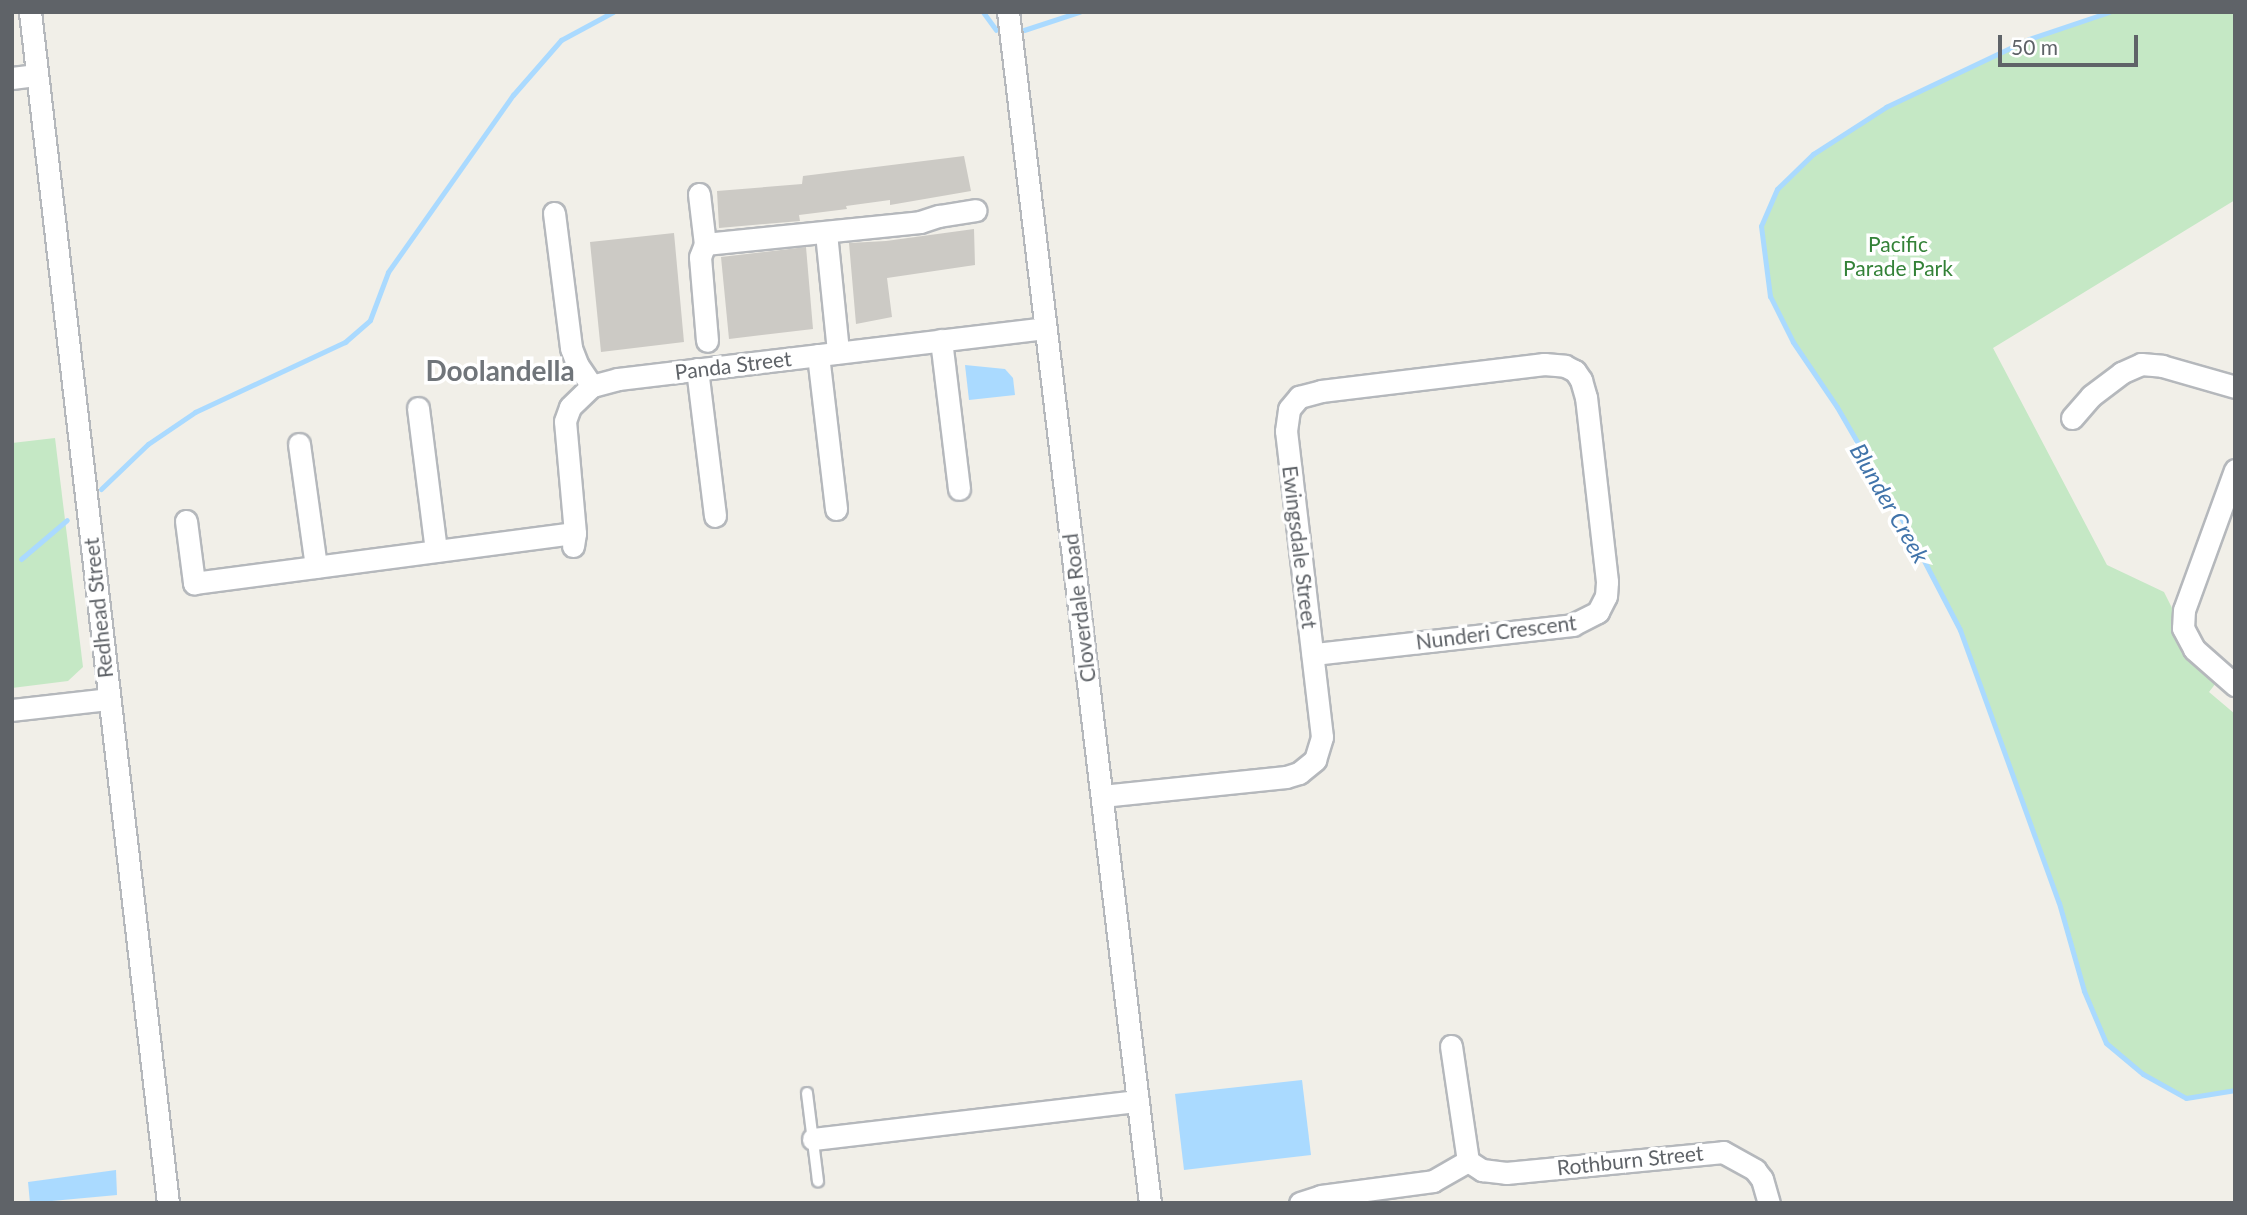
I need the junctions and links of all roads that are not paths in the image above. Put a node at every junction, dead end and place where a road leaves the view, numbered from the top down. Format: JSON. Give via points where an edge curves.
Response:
{"nodes":[{"id":1,"x":30,"y":12,"type":"edge"},
{"id":2,"x":1008,"y":12,"type":"edge"},
{"id":3,"x":37,"y":75,"type":"junction"},
{"id":4,"x":12,"y":78,"type":"edge"},
{"id":5,"x":699,"y":194,"type":"dead end"},
{"id":6,"x":976,"y":211,"type":"dead end"},
{"id":7,"x":554,"y":213,"type":"dead end"},
{"id":8,"x":826,"y":233,"type":"junction"},
{"id":9,"x":705,"y":244,"type":"junction"},
{"id":10,"x":1045,"y":328,"type":"junction"},
{"id":11,"x":941,"y":340,"type":"junction"},
{"id":12,"x":707,"y":341,"type":"dead end"},
{"id":13,"x":828,"y":354,"type":"junction"},
{"id":14,"x":696,"y":369,"type":"junction"},
{"id":15,"x":1575,"y":372,"type":"joint"},
{"id":16,"x":592,"y":386,"type":"junction"},
{"id":17,"x":2235,"y":387,"type":"edge"},
{"id":18,"x":418,"y":408,"type":"dead end"},
{"id":19,"x":2072,"y":418,"type":"dead end"},
{"id":20,"x":299,"y":444,"type":"dead end"},
{"id":21,"x":2235,"y":470,"type":"edge"},
{"id":22,"x":959,"y":489,"type":"dead end"},
{"id":23,"x":836,"y":509,"type":"dead end"},
{"id":24,"x":715,"y":516,"type":"dead end"},
{"id":25,"x":186,"y":521,"type":"dead end"},
{"id":26,"x":436,"y":551,"type":"junction"},
{"id":27,"x":316,"y":567,"type":"junction"},
{"id":28,"x":1313,"y":654,"type":"junction"},
{"id":29,"x":2235,"y":685,"type":"edge"},
{"id":30,"x":108,"y":699,"type":"junction"},
{"id":31,"x":12,"y":710,"type":"edge"},
{"id":32,"x":1102,"y":796,"type":"junction"},
{"id":33,"x":1451,"y":1046,"type":"dead end"},
{"id":34,"x":807,"y":1093,"type":"dead end"},
{"id":35,"x":1138,"y":1101,"type":"junction"},
{"id":36,"x":813,"y":1139,"type":"junction"},
{"id":37,"x":1468,"y":1161,"type":"junction"},
{"id":38,"x":818,"y":1181,"type":"dead end"},
{"id":39,"x":168,"y":1203,"type":"edge"},
{"id":40,"x":1150,"y":1203,"type":"edge"},
{"id":41,"x":1300,"y":1203,"type":"edge"},
{"id":42,"x":1769,"y":1203,"type":"edge"}],
"edges":[{"from":1,"to":3,"type":"street","name":"Redhead Street"},
{"from":2,"to":10,"type":"street","name":"Cloverdale Road"},
{"from":3,"to":4,"type":"street"},
{"from":3,"to":30,"type":"street","name":"Redhead Street"},
{"from":5,"to":9,"type":"street"},
{"from":6,"to":8,"type":"street"},
{"from":7,"to":16,"type":"street","via":[[571,348]]},
{"from":8,"to":9,"type":"street"},
{"from":8,"to":13,"type":"street"},
{"from":9,"to":12,"type":"street","via":[[700,257]]},
{"from":10,"to":11,"type":"street","name":"Panda Street"},
{"from":10,"to":32,"type":"street","name":"Cloverdale Road"},
{"from":11,"to":13,"type":"street","name":"Panda Street"},
{"from":11,"to":22,"type":"street"},
{"from":13,"to":14,"type":"street","name":"Panda Street"},
{"from":13,"to":23,"type":"street"},
{"from":14,"to":16,"type":"street","name":"Panda Street"},
{"from":14,"to":24,"type":"street"},
{"from":15,"to":28,"type":"street","name":"Nunderi Crescent","via":[[1586,397],[1607,582],[1598,612],[1573,625]]},
{"from":15,"to":28,"type":"street","name":"Ewingsdale Street","via":[[1544,364],[1321,391],[1294,401],[1286,431]]},
{"from":16,"to":26,"type":"street","via":[[570,407],[565,421],[574,540]]},
{"from":17,"to":19,"type":"street","via":[[2141,364],[2091,396]]},
{"from":18,"to":26,"type":"street"},
{"from":20,"to":27,"type":"street"},
{"from":21,"to":29,"type":"street","via":[[2184,610],[2183,628],[2194,649]]},
{"from":25,"to":27,"type":"street","via":[[194,583]]},
{"from":26,"to":27,"type":"street"},
{"from":28,"to":32,"type":"street","name":"Ewingsdale Street","via":[[1322,737],[1315,760],[1299,773]]},
{"from":30,"to":31,"type":"street"},
{"from":30,"to":39,"type":"street","name":"Redhead Street"},
{"from":32,"to":35,"type":"street","name":"Cloverdale Road"},
{"from":33,"to":37,"type":"street"},
{"from":34,"to":36,"type":"lane"},
{"from":35,"to":36,"type":"street"},
{"from":35,"to":40,"type":"street","name":"Cloverdale Road"},
{"from":36,"to":38,"type":"lane"},
{"from":37,"to":41,"type":"street","via":[[1433,1181]]},
{"from":37,"to":42,"type":"street","name":"Rothburn Street","via":[[1482,1170],[1506,1173],[1723,1152],[1755,1170]]}]}
